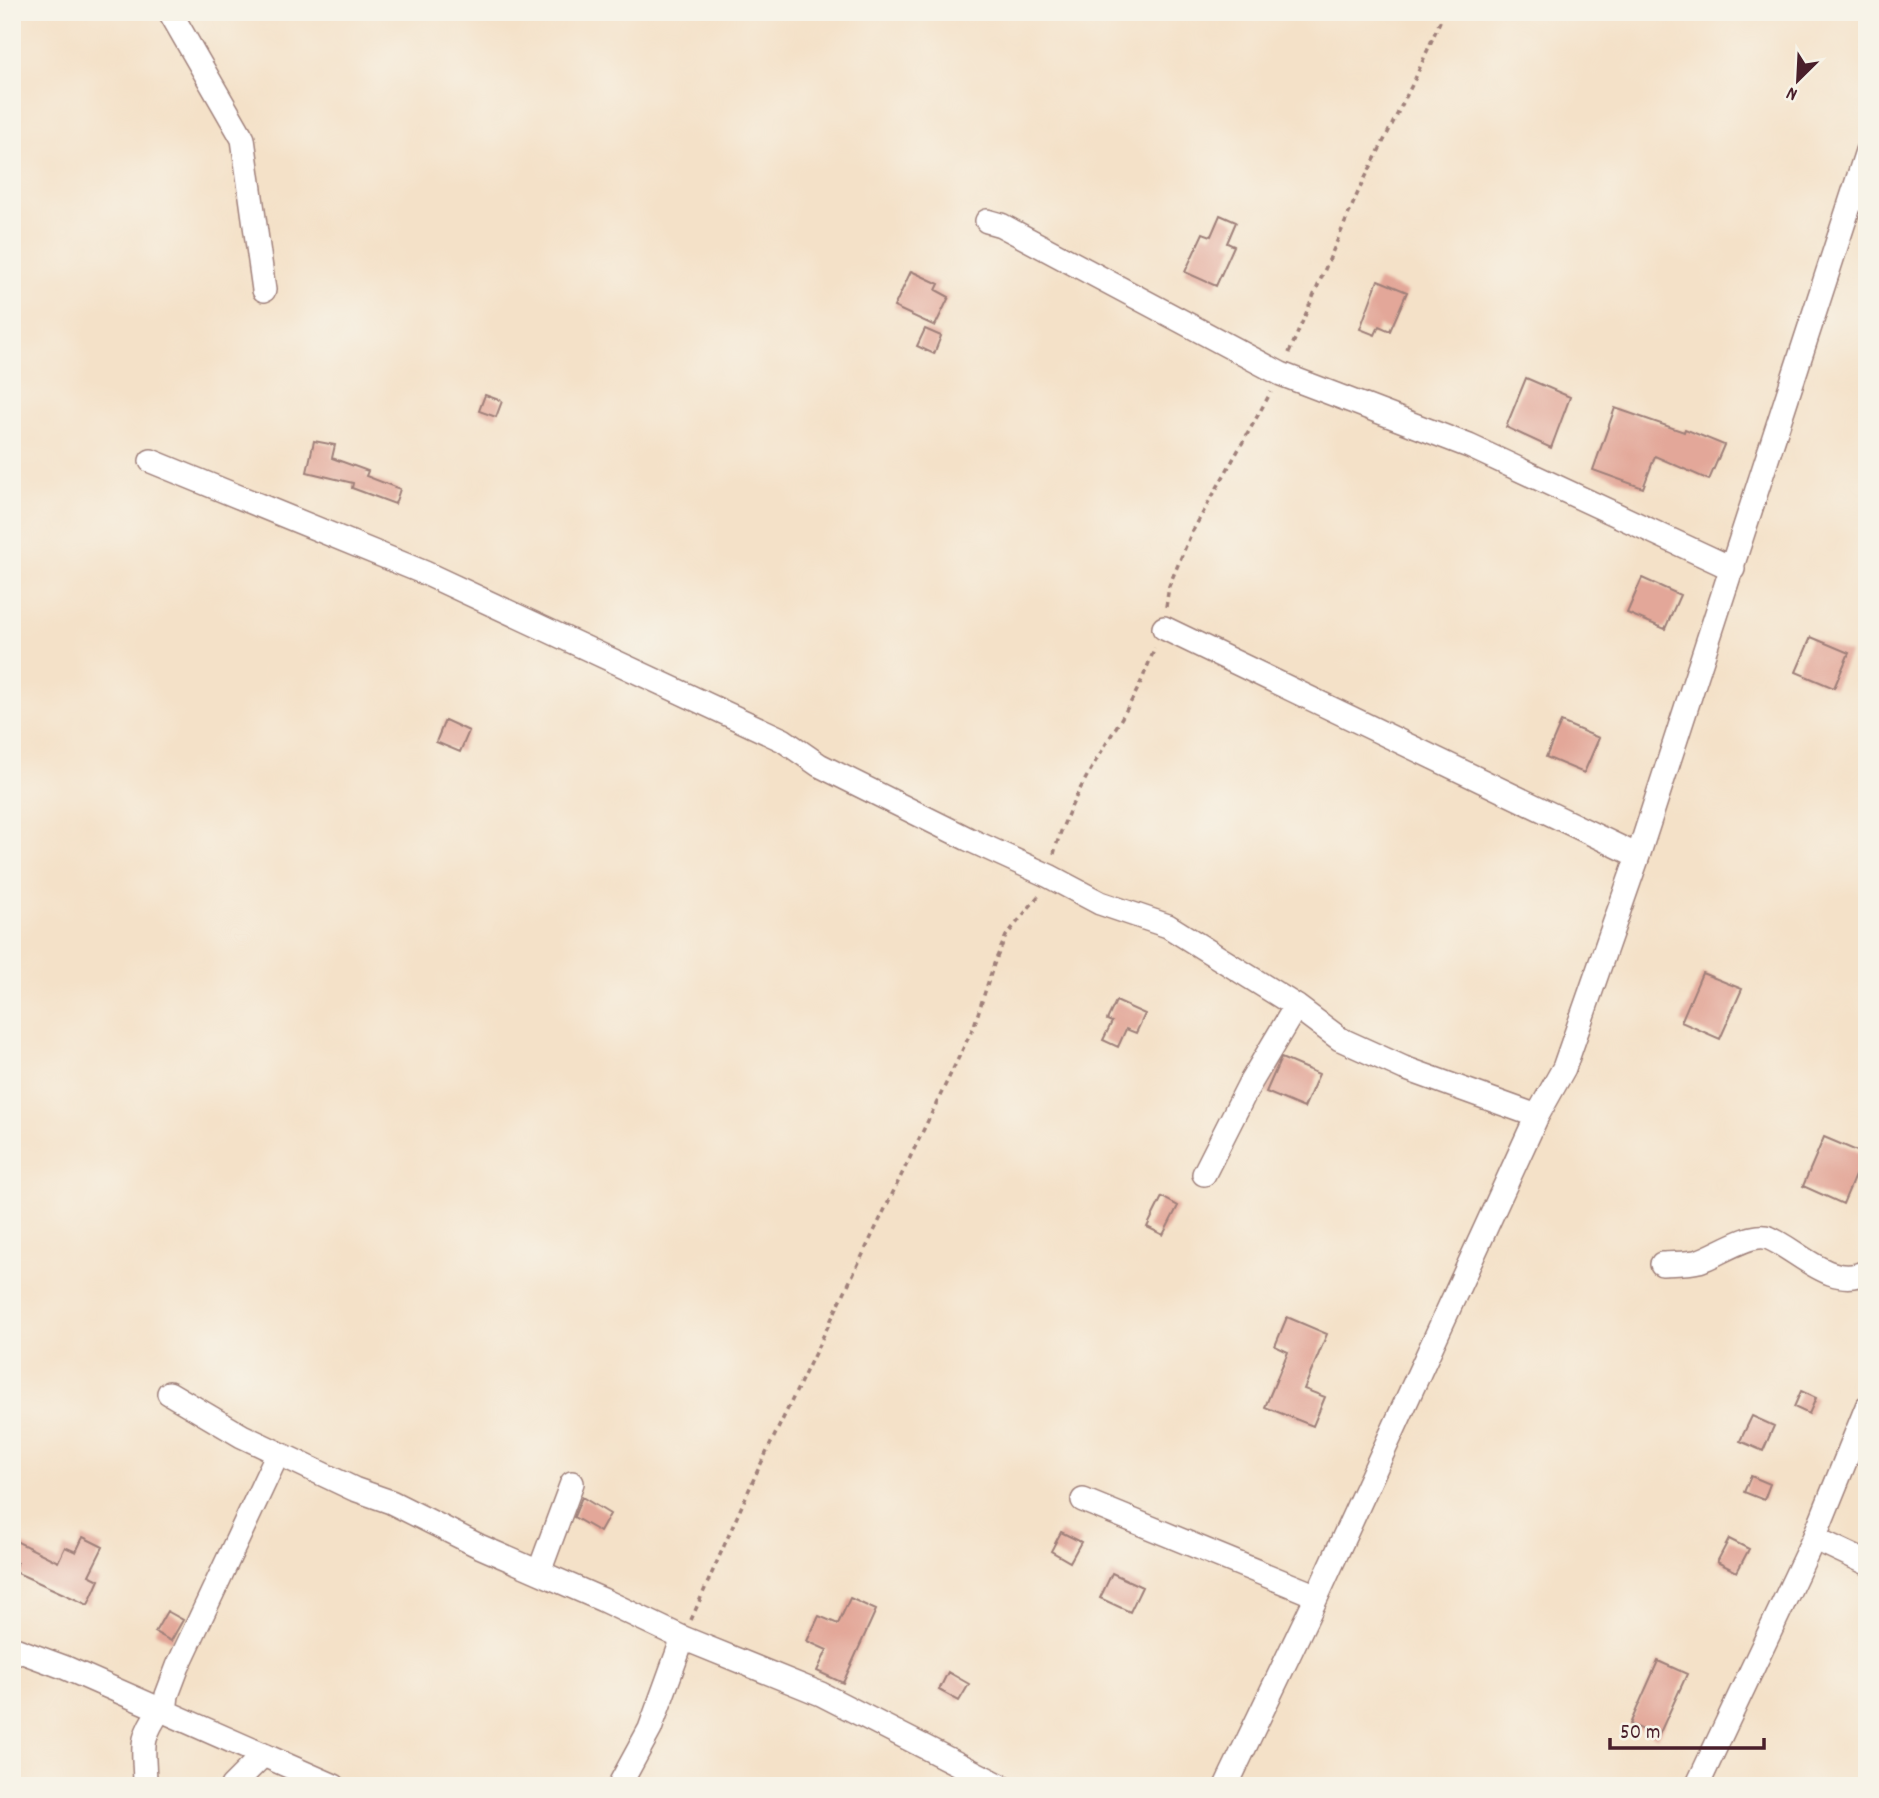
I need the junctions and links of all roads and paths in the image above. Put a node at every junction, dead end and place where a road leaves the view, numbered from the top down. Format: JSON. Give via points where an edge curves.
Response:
{"nodes":[{"id":1,"x":170,"y":12,"type":"edge"},
{"id":2,"x":1444,"y":12,"type":"edge"},
{"id":3,"x":1867,"y":151,"type":"edge"},
{"id":4,"x":987,"y":221,"type":"dead end"},
{"id":5,"x":264,"y":290,"type":"dead end"},
{"id":6,"x":1281,"y":374,"type":"junction"},
{"id":7,"x":151,"y":461,"type":"dead end"},
{"id":8,"x":1733,"y":569,"type":"junction"},
{"id":9,"x":1164,"y":628,"type":"junction"},
{"id":10,"x":1638,"y":856,"type":"junction"},
{"id":11,"x":1049,"y":876,"type":"junction"},
{"id":12,"x":1296,"y":1006,"type":"junction"},
{"id":13,"x":1536,"y":1116,"type":"junction"},
{"id":14,"x":1204,"y":1174,"type":"dead end"},
{"id":15,"x":1662,"y":1264,"type":"dead end"},
{"id":16,"x":1867,"y":1271,"type":"edge"},
{"id":17,"x":169,"y":1393,"type":"dead end"},
{"id":18,"x":1867,"y":1407,"type":"edge"},
{"id":19,"x":278,"y":1453,"type":"junction"},
{"id":20,"x":572,"y":1483,"type":"dead end"},
{"id":21,"x":1083,"y":1500,"type":"dead end"},
{"id":22,"x":1814,"y":1538,"type":"junction"},
{"id":23,"x":1867,"y":1563,"type":"edge"},
{"id":24,"x":539,"y":1572,"type":"junction"},
{"id":25,"x":1317,"y":1596,"type":"junction"},
{"id":26,"x":683,"y":1638,"type":"junction"},
{"id":27,"x":12,"y":1648,"type":"edge"},
{"id":28,"x":162,"y":1711,"type":"junction"},
{"id":29,"x":263,"y":1755,"type":"junction"},
{"id":30,"x":145,"y":1776,"type":"edge"},
{"id":31,"x":297,"y":1779,"type":"edge"},
{"id":32,"x":126,"y":1786,"type":"edge"},
{"id":33,"x":232,"y":1786,"type":"edge"},
{"id":34,"x":334,"y":1786,"type":"edge"},
{"id":35,"x":619,"y":1786,"type":"edge"},
{"id":36,"x":1001,"y":1786,"type":"edge"},
{"id":37,"x":1226,"y":1786,"type":"edge"},
{"id":38,"x":1697,"y":1786,"type":"edge"}],
"edges":[{"from":1,"to":5,"type":"street","via":[[243,139]]},
{"from":2,"to":6,"type":"path","via":[[1359,190]]},
{"from":3,"to":8,"type":"street"},
{"from":4,"to":6,"type":"street"},
{"from":6,"to":8,"type":"street","via":[[1469,446]]},
{"from":6,"to":9,"type":"path","via":[[1191,534],[1169,586]]},
{"from":7,"to":11,"type":"street","via":[[425,573],[783,740],[819,765]]},
{"from":8,"to":10,"type":"street"},
{"from":9,"to":10,"type":"street"},
{"from":9,"to":11,"type":"path","via":[[1134,697],[1094,761],[1060,832]]},
{"from":10,"to":13,"type":"street","via":[[1564,1068]]},
{"from":11,"to":12,"type":"street","via":[[1100,903],[1168,926]]},
{"from":11,"to":26,"type":"path","via":[[1006,936],[974,1026],[756,1474]]},
{"from":12,"to":13,"type":"street","via":[[1340,1039],[1366,1051]]},
{"from":12,"to":14,"type":"street"},
{"from":13,"to":25,"type":"street"},
{"from":15,"to":16,"type":"street","via":[[1697,1262],[1750,1238],[1768,1237],[1819,1268],[1844,1276]]},
{"from":17,"to":19,"type":"street"},
{"from":18,"to":22,"type":"street"},
{"from":19,"to":24,"type":"street"},
{"from":19,"to":28,"type":"street","via":[[178,1666]]},
{"from":20,"to":24,"type":"street"},
{"from":21,"to":25,"type":"street"},
{"from":22,"to":23,"type":"street"},
{"from":22,"to":38,"type":"street"},
{"from":24,"to":26,"type":"street"},
{"from":25,"to":37,"type":"street"},
{"from":26,"to":35,"type":"street","via":[[650,1729]]},
{"from":26,"to":36,"type":"street","via":[[821,1694]]},
{"from":27,"to":28,"type":"street"},
{"from":28,"to":29,"type":"street"},
{"from":28,"to":30,"type":"street","via":[[143,1740]]},
{"from":29,"to":31,"type":"street"},
{"from":29,"to":33,"type":"street"},
{"from":30,"to":32,"type":"street"},
{"from":31,"to":34,"type":"street"}]}
